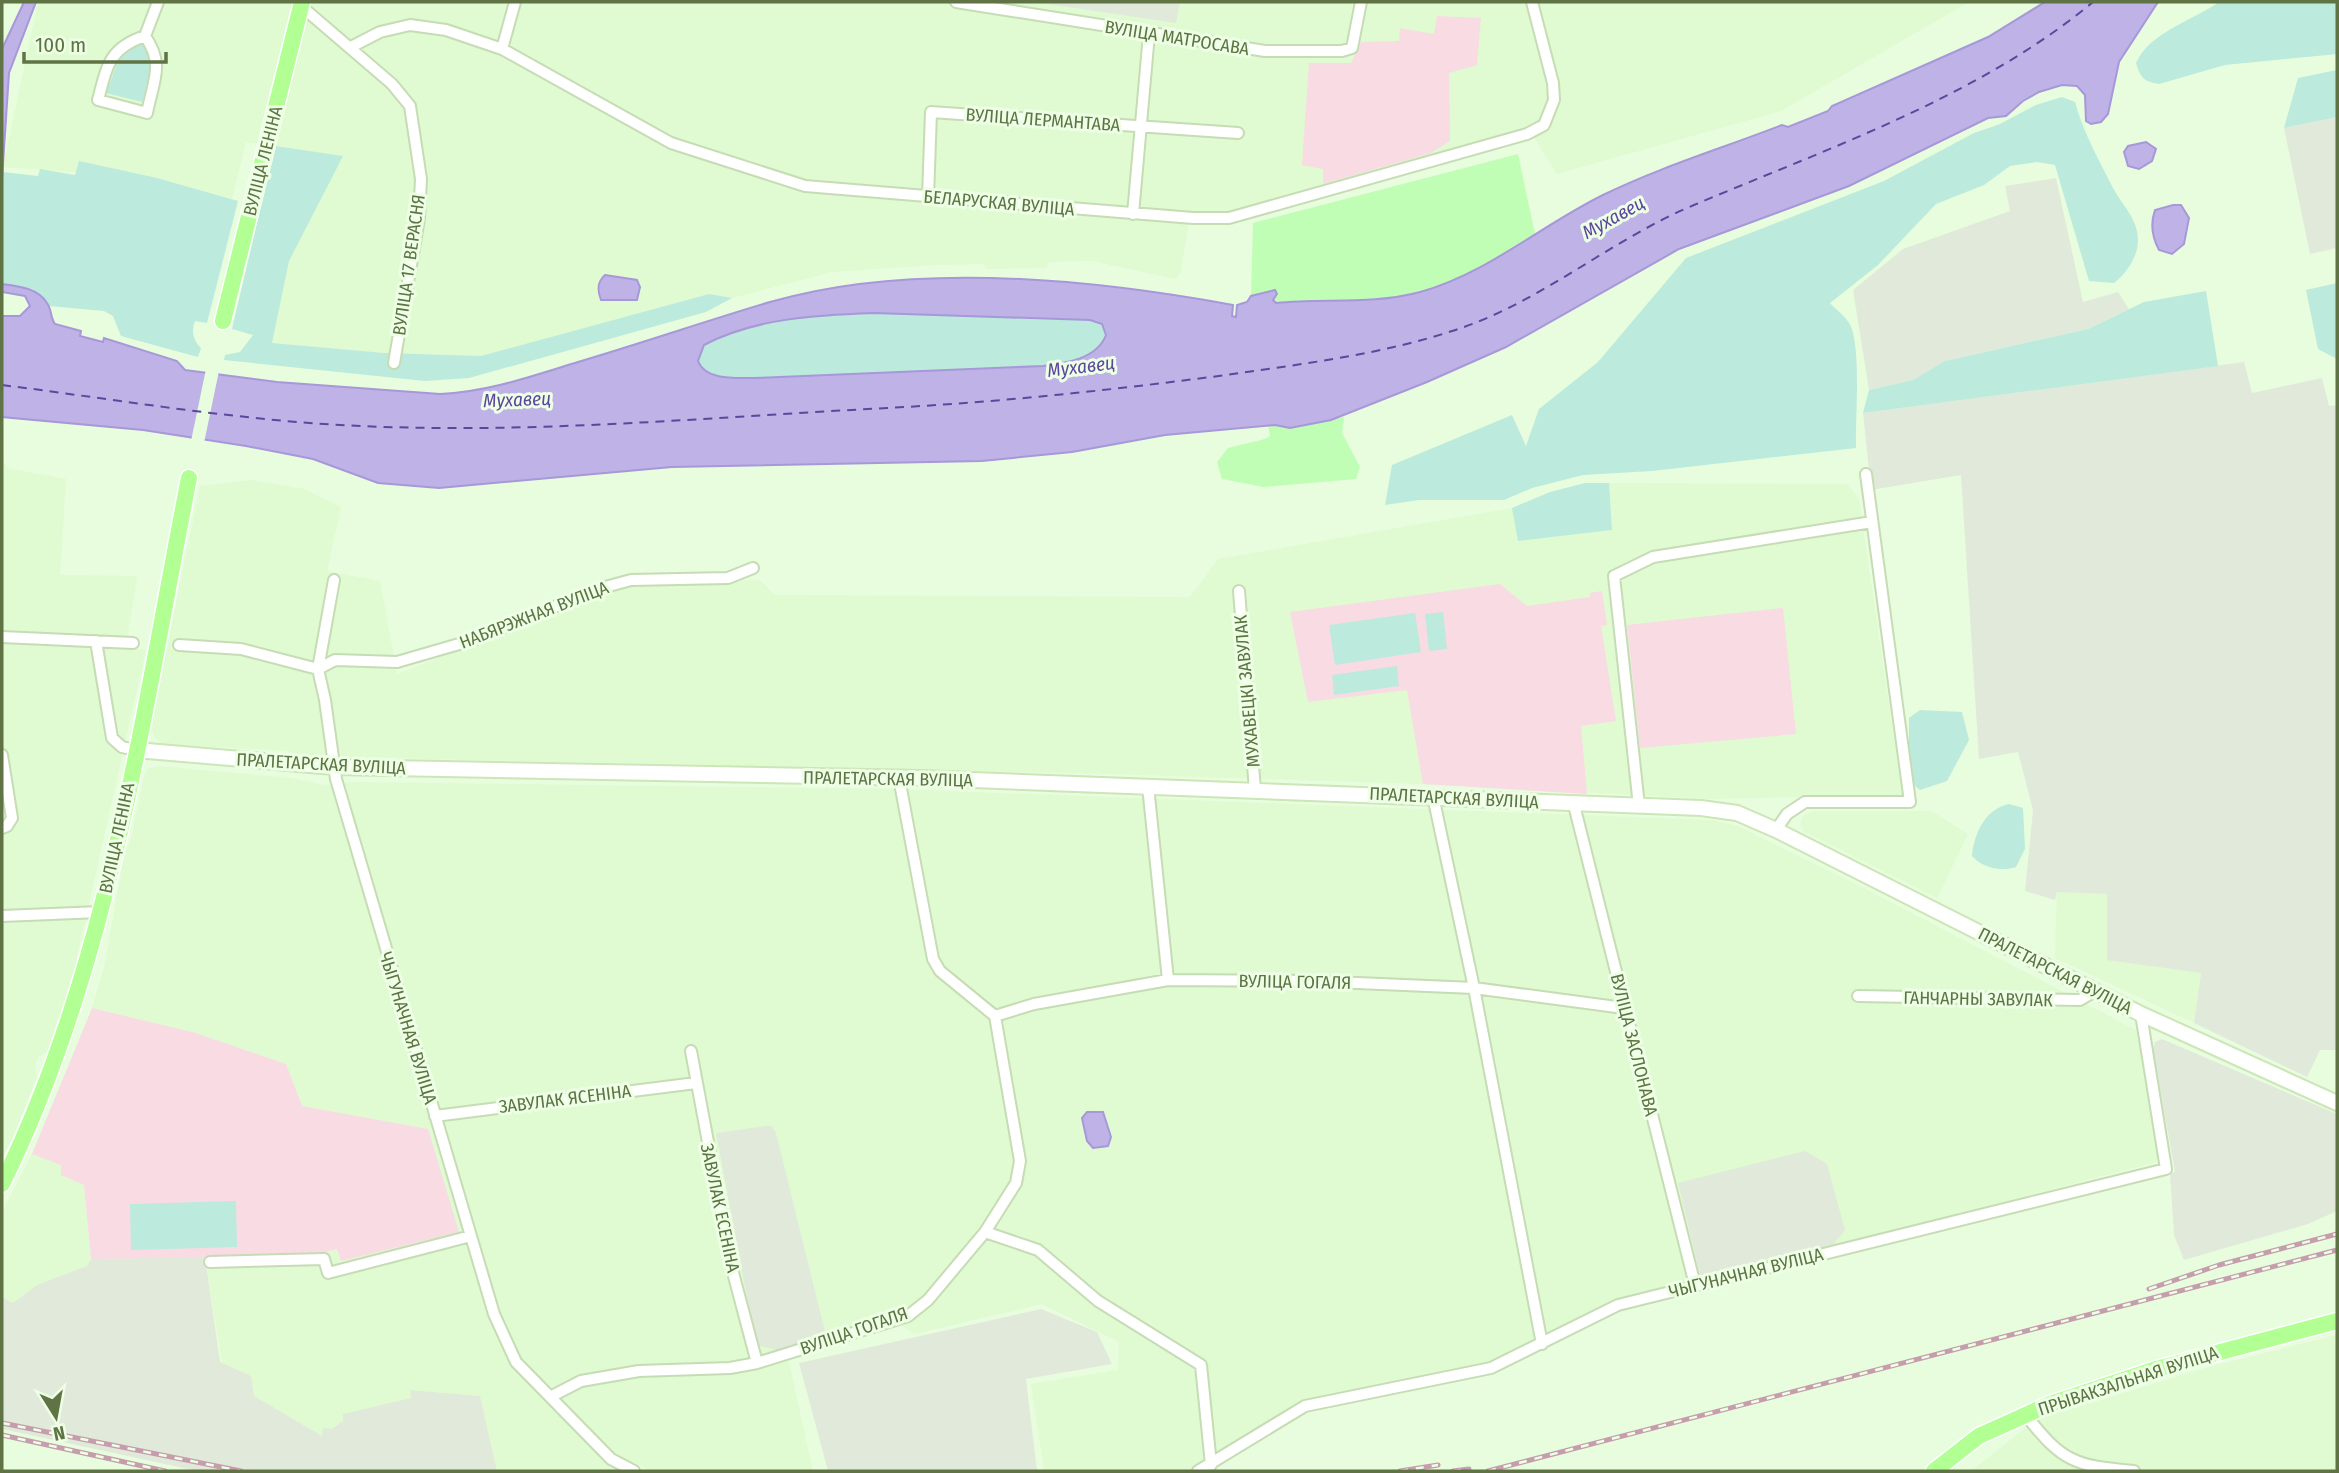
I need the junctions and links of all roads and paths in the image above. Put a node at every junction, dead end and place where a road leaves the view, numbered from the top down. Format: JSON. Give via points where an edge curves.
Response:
{"nodes":[{"id":1,"x":158,"y":2,"type":"edge"},
{"id":2,"x":515,"y":2,"type":"edge"},
{"id":3,"x":956,"y":2,"type":"edge"},
{"id":4,"x":1361,"y":2,"type":"edge"},
{"id":5,"x":1532,"y":2,"type":"edge"},
{"id":6,"x":300,"y":3,"type":"edge"},
{"id":7,"x":1149,"y":34,"type":"junction"},
{"id":8,"x":145,"y":36,"type":"junction"},
{"id":9,"x":351,"y":47,"type":"junction"},
{"id":10,"x":502,"y":49,"type":"junction"},
{"id":11,"x":1141,"y":126,"type":"junction"},
{"id":12,"x":1238,"y":133,"type":"dead end"},
{"id":13,"x":928,"y":197,"type":"junction"},
{"id":14,"x":1133,"y":214,"type":"junction"},
{"id":15,"x":223,"y":321,"type":"dead end"},
{"id":16,"x":394,"y":363,"type":"dead end"},
{"id":17,"x":1866,"y":474,"type":"dead end"},
{"id":18,"x":189,"y":478,"type":"dead end"},
{"id":19,"x":1872,"y":522,"type":"junction"},
{"id":20,"x":753,"y":568,"type":"dead end"},
{"id":21,"x":334,"y":580,"type":"dead end"},
{"id":22,"x":1239,"y":591,"type":"dead end"},
{"id":23,"x":2,"y":637,"type":"edge"},
{"id":24,"x":96,"y":640,"type":"junction"},
{"id":25,"x":133,"y":643,"type":"dead end"},
{"id":26,"x":179,"y":645,"type":"dead end"},
{"id":27,"x":318,"y":668,"type":"junction"},
{"id":28,"x":136,"y":750,"type":"junction"},
{"id":29,"x":2,"y":755,"type":"edge"},
{"id":30,"x":334,"y":767,"type":"junction"},
{"id":31,"x":899,"y":778,"type":"junction"},
{"id":32,"x":1148,"y":786,"type":"junction"},
{"id":33,"x":1255,"y":790,"type":"junction"},
{"id":34,"x":1433,"y":796,"type":"junction"},
{"id":35,"x":1574,"y":805,"type":"junction"},
{"id":36,"x":1639,"y":806,"type":"junction"},
{"id":37,"x":2,"y":828,"type":"edge"},
{"id":38,"x":1776,"y":830,"type":"junction"},
{"id":39,"x":100,"y":912,"type":"junction"},
{"id":40,"x":2,"y":916,"type":"edge"},
{"id":41,"x":1168,"y":980,"type":"junction"},
{"id":42,"x":1474,"y":988,"type":"junction"},
{"id":43,"x":2095,"y":991,"type":"junction"},
{"id":44,"x":1858,"y":996,"type":"dead end"},
{"id":45,"x":1624,"y":1008,"type":"junction"},
{"id":46,"x":2141,"y":1014,"type":"junction"},
{"id":47,"x":995,"y":1016,"type":"junction"},
{"id":48,"x":691,"y":1051,"type":"dead end"},
{"id":49,"x":696,"y":1083,"type":"junction"},
{"id":50,"x":2337,"y":1103,"type":"edge"},
{"id":51,"x":435,"y":1116,"type":"junction"},
{"id":52,"x":2,"y":1184,"type":"edge"},
{"id":53,"x":985,"y":1232,"type":"junction"},
{"id":54,"x":471,"y":1236,"type":"junction"},
{"id":55,"x":211,"y":1262,"type":"dead end"},
{"id":56,"x":1695,"y":1285,"type":"junction"},
{"id":57,"x":2337,"y":1321,"type":"edge"},
{"id":58,"x":1542,"y":1344,"type":"junction"},
{"id":59,"x":757,"y":1363,"type":"junction"},
{"id":60,"x":552,"y":1396,"type":"junction"},
{"id":61,"x":2025,"y":1414,"type":"junction"},
{"id":62,"x":1211,"y":1465,"type":"junction"},
{"id":63,"x":634,"y":1471,"type":"edge"},
{"id":64,"x":1198,"y":1471,"type":"edge"},
{"id":65,"x":1934,"y":1471,"type":"edge"},
{"id":66,"x":2134,"y":1471,"type":"edge"}],
"edges":[{"from":1,"to":8,"type":"street"},
{"from":2,"to":10,"type":"street"},
{"from":3,"to":7,"type":"street","name":"ВУЛІЦА МАТРОСАВА"},
{"from":4,"to":7,"type":"street","name":"ВУЛІЦА МАТРОСАВА","via":[[1352,48],[1342,51],[1265,51]]},
{"from":5,"to":14,"type":"street","name":"БЕЛАРУСКАЯ ВУЛІЦА","via":[[1553,83],[1554,100],[1544,125],[1527,134],[1249,214],[1193,218]]},
{"from":6,"to":9,"type":"street","name":"ВУЛІЦА 17 ВЕРАСНЯ","via":[[310,17]]},
{"from":6,"to":15,"type":"main road","name":"ВУЛІЦА ЛЕНІНА"},
{"from":7,"to":11,"type":"street"},
{"from":8,"to":8,"type":"street","via":[[116,51],[98,100],[147,113],[158,68],[156,52]]},
{"from":9,"to":10,"type":"street","name":"БЕЛАРУСКАЯ ВУЛІЦА","via":[[410,24],[446,30]]},
{"from":9,"to":16,"type":"street","name":"ВУЛІЦА 17 ВЕРАСНЯ","via":[[410,106],[421,179],[419,219]]},
{"from":10,"to":13,"type":"street","name":"БЕЛАРУСКАЯ ВУЛІЦА","via":[[671,142],[805,186]]},
{"from":11,"to":12,"type":"street","name":"ВУЛІЦА ЛЕРМАНТАВА"},
{"from":11,"to":13,"type":"street","name":"ВУЛІЦА ЛЕРМАНТАВА","via":[[931,112]]},
{"from":11,"to":14,"type":"street"},
{"from":13,"to":14,"type":"street","name":"БЕЛАРУСКАЯ ВУЛІЦА"},
{"from":17,"to":19,"type":"street"},
{"from":18,"to":28,"type":"main road","name":"ВУЛІЦА ЛЕНІНА"},
{"from":19,"to":36,"type":"street","via":[[1653,557],[1614,576]]},
{"from":19,"to":38,"type":"street","via":[[1910,802],[1805,802],[1787,814]]},
{"from":20,"to":27,"type":"street","name":"НАБЯРЭЖНАЯ ВУЛІЦА","via":[[728,578],[631,580],[473,640],[397,662],[335,660]]},
{"from":21,"to":27,"type":"street"},
{"from":22,"to":33,"type":"street","name":"МУХАВЕЦКІ ЗАВУЛАК"},
{"from":23,"to":24,"type":"street"},
{"from":24,"to":25,"type":"street"},
{"from":24,"to":28,"type":"street","via":[[112,737],[122,747]]},
{"from":26,"to":27,"type":"street","via":[[241,649]]},
{"from":27,"to":30,"type":"street","name":"ЧЫГУНАЧНАЯ ВУЛІЦА"},
{"from":28,"to":30,"type":"main road","name":"ПРАЛЕТАРСКАЯ ВУЛІЦА"},
{"from":28,"to":39,"type":"main road","name":"ВУЛІЦА ЛЕНІНА"},
{"from":29,"to":37,"type":"street","via":[[12,818]]},
{"from":30,"to":31,"type":"main road","name":"ПРАЛЕТАРСКАЯ ВУЛІЦА"},
{"from":30,"to":51,"type":"street","name":"ЧЫГУНАЧНАЯ ВУЛІЦА"},
{"from":31,"to":32,"type":"main road","name":"ПРАЛЕТАРСКАЯ ВУЛІЦА"},
{"from":31,"to":47,"type":"street","via":[[933,959],[940,971]]},
{"from":32,"to":33,"type":"main road","name":"ПРАЛЕТАРСКАЯ ВУЛІЦА"},
{"from":32,"to":41,"type":"street"},
{"from":33,"to":34,"type":"main road","name":"ПРАЛЕТАРСКАЯ ВУЛІЦА"},
{"from":34,"to":35,"type":"main road","name":"ПРАЛЕТАРСКАЯ ВУЛІЦА"},
{"from":34,"to":42,"type":"street"},
{"from":35,"to":36,"type":"main road","name":"ПРАЛЕТАРСКАЯ ВУЛІЦА"},
{"from":35,"to":45,"type":"street","name":"ВУЛІЦА ЗАСЛОНАВА"},
{"from":36,"to":38,"type":"main road","name":"ПРАЛЕТАРСКАЯ ВУЛІЦА","via":[[1726,810]]},
{"from":38,"to":43,"type":"main road","name":"ПРАЛЕТАРСКАЯ ВУЛІЦА"},
{"from":39,"to":40,"type":"street"},
{"from":39,"to":52,"type":"main road","name":"ВУЛІЦА ЛЕНІНА","via":[[53,1070]]},
{"from":41,"to":42,"type":"street","name":"ВУЛІЦА ГОГАЛЯ"},
{"from":41,"to":47,"type":"street","name":"ВУЛІЦА ГОГАЛЯ","via":[[1034,1004]]},
{"from":42,"to":45,"type":"street","name":"ВУЛІЦА ГОГАЛЯ"},
{"from":42,"to":58,"type":"street"},
{"from":43,"to":44,"type":"street","name":"ГАНЧАРНЫ ЗАВУЛАК","via":[[2080,1000]]},
{"from":43,"to":46,"type":"main road","name":"ПРАЛЕТАРСКАЯ ВУЛІЦА"},
{"from":45,"to":56,"type":"street","name":"ВУЛІЦА ЗАСЛОНАВА"},
{"from":46,"to":50,"type":"main road","name":"ПРАЛЕТАРСКАЯ ВУЛІЦА"},
{"from":46,"to":56,"type":"street","name":"ЧЫГУНАЧНАЯ ВУЛІЦА","via":[[2166,1169]]},
{"from":47,"to":53,"type":"street","name":"ВУЛІЦА ГОГАЛЯ","via":[[1020,1161],[1016,1183]]},
{"from":48,"to":49,"type":"street","name":"ЗАВУЛАК ЕСЕНІНА"},
{"from":49,"to":51,"type":"street","name":"ЗАВУЛАК ЯСЕНІНА"},
{"from":49,"to":59,"type":"street","name":"ЗАВУЛАК ЕСЕНІНА","via":[[731,1265]]},
{"from":51,"to":54,"type":"street","name":"ЧЫГУНАЧНАЯ ВУЛІЦА"},
{"from":53,"to":59,"type":"street","name":"ВУЛІЦА ГОГАЛЯ","via":[[928,1300],[908,1316]]},
{"from":53,"to":62,"type":"street","via":[[1038,1250],[1098,1301],[1201,1365]]},
{"from":54,"to":55,"type":"street","via":[[328,1273],[324,1259]]},
{"from":54,"to":60,"type":"street","name":"ЧЫГУНАЧНАЯ ВУЛІЦА","via":[[494,1314],[516,1362]]},
{"from":56,"to":58,"type":"street","name":"ЧЫГУНАЧНАЯ ВУЛІЦА","via":[[1618,1304]]},
{"from":57,"to":61,"type":"main road","name":"ПРЫВАКЗАЛЬНАЯ ВУЛІЦА","via":[[2153,1370]]},
{"from":58,"to":62,"type":"street","name":"ЧЫГУНАЧНАЯ ВУЛІЦА","via":[[1491,1368],[1305,1406]]},
{"from":59,"to":60,"type":"street","name":"ВУЛІЦА ГОГАЛЯ","via":[[639,1371],[581,1381]]},
{"from":60,"to":63,"type":"street","name":"ЧЫГУНАЧНАЯ ВУЛІЦА","via":[[611,1458]]},
{"from":61,"to":65,"type":"main road","name":"ПРЫВАКЗАЛЬНАЯ ВУЛІЦА","via":[[1979,1436]]},
{"from":61,"to":66,"type":"street","via":[[2043,1438],[2076,1464]]},
{"from":62,"to":64,"type":"street","name":"ЧЫГУНАЧНАЯ ВУЛІЦА"}]}
